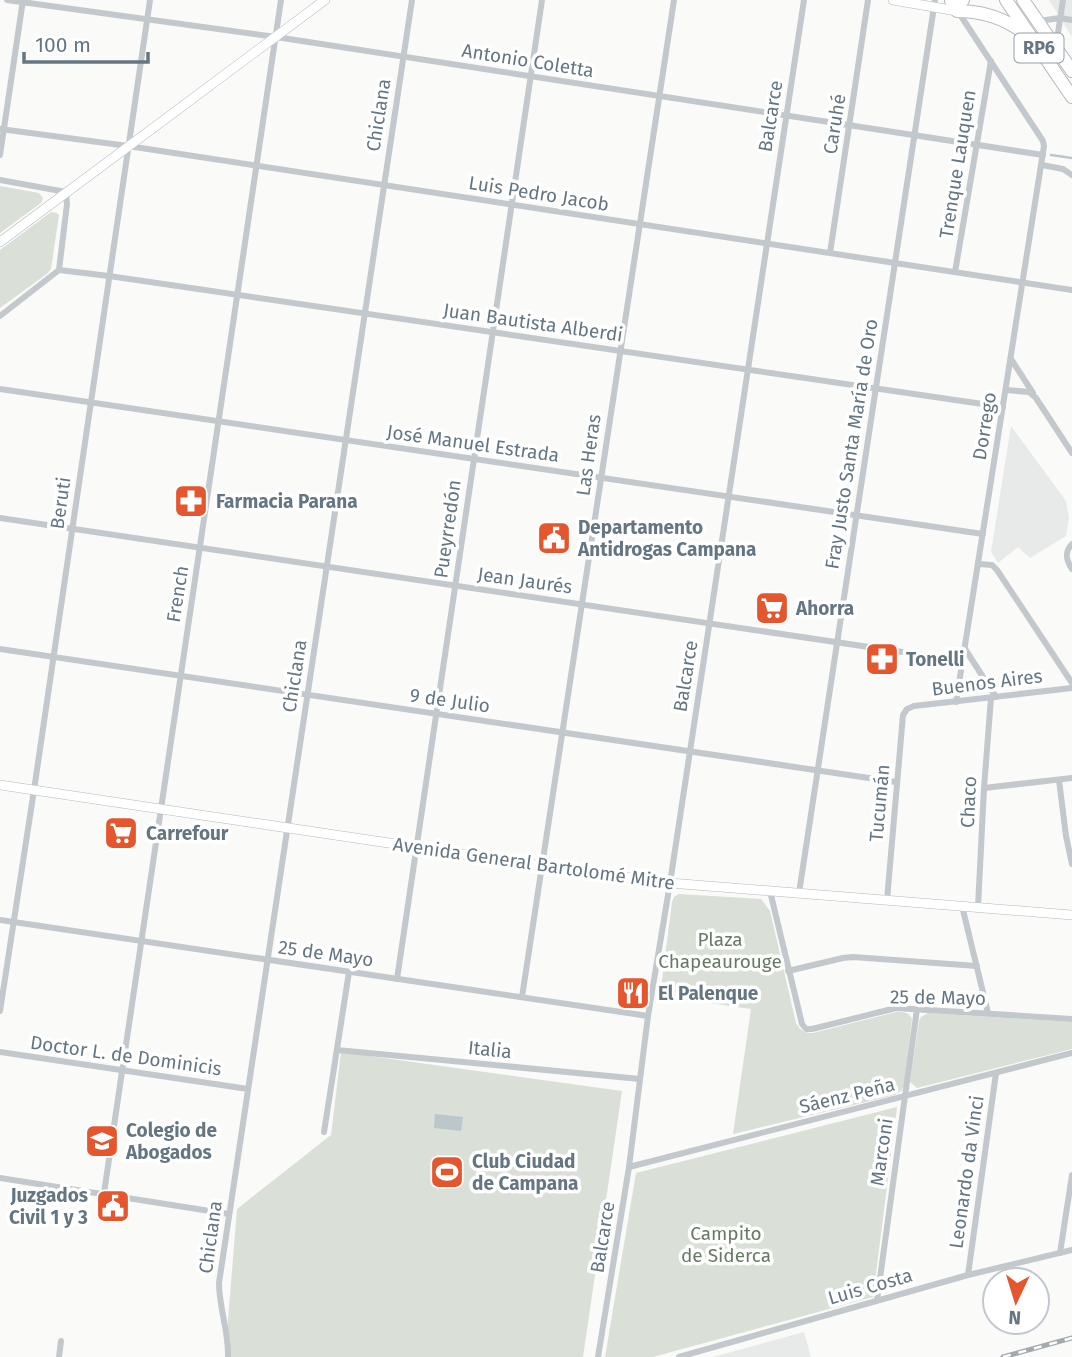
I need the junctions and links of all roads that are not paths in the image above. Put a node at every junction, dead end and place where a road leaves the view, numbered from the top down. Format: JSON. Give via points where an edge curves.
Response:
{"nodes":[{"id":1,"x":7,"y":0,"type":"edge"},
{"id":2,"x":150,"y":0,"type":"edge"},
{"id":3,"x":281,"y":0,"type":"edge"},
{"id":4,"x":325,"y":0,"type":"edge"},
{"id":5,"x":412,"y":0,"type":"edge"},
{"id":6,"x":542,"y":0,"type":"edge"},
{"id":7,"x":674,"y":0,"type":"edge"},
{"id":8,"x":804,"y":0,"type":"edge"},
{"id":9,"x":869,"y":0,"type":"edge"},
{"id":10,"x":892,"y":0,"type":"edge"},
{"id":11,"x":1006,"y":0,"type":"edge"},
{"id":12,"x":1023,"y":0,"type":"edge"},
{"id":13,"x":1063,"y":0,"type":"edge"},
{"id":14,"x":23,"y":1,"type":"edge"},
{"id":15,"x":954,"y":2,"type":"edge"},
{"id":16,"x":934,"y":3,"type":"edge"},
{"id":17,"x":1060,"y":18,"type":"junction"},
{"id":18,"x":147,"y":20,"type":"junction"},
{"id":19,"x":1072,"y":20,"type":"edge"},
{"id":20,"x":1038,"y":22,"type":"junction"},
{"id":21,"x":276,"y":37,"type":"junction"},
{"id":22,"x":1036,"y":44,"type":"junction"},
{"id":23,"x":1056,"y":48,"type":"junction"},
{"id":24,"x":403,"y":57,"type":"junction"},
{"id":25,"x":990,"y":61,"type":"junction"},
{"id":26,"x":1072,"y":71,"type":"edge"},
{"id":27,"x":531,"y":76,"type":"junction"},
{"id":28,"x":658,"y":96,"type":"junction"},
{"id":29,"x":1072,"y":97,"type":"edge"},
{"id":30,"x":786,"y":115,"type":"junction"},
{"id":31,"x":849,"y":125,"type":"junction"},
{"id":32,"x":2,"y":129,"type":"edge"},
{"id":33,"x":914,"y":134,"type":"junction"},
{"id":34,"x":977,"y":144,"type":"junction"},
{"id":35,"x":128,"y":146,"type":"junction"},
{"id":36,"x":0,"y":155,"type":"edge"},
{"id":37,"x":1043,"y":155,"type":"junction"},
{"id":38,"x":1042,"y":165,"type":"junction"},
{"id":39,"x":257,"y":166,"type":"junction"},
{"id":40,"x":1072,"y":175,"type":"edge"},
{"id":41,"x":0,"y":180,"type":"edge"},
{"id":42,"x":384,"y":185,"type":"junction"},
{"id":43,"x":66,"y":192,"type":"junction"},
{"id":44,"x":511,"y":205,"type":"junction"},
{"id":45,"x":639,"y":224,"type":"junction"},
{"id":46,"x":0,"y":242,"type":"edge"},
{"id":47,"x":766,"y":244,"type":"junction"},
{"id":48,"x":830,"y":253,"type":"junction"},
{"id":49,"x":895,"y":263,"type":"junction"},
{"id":50,"x":59,"y":270,"type":"junction"},
{"id":51,"x":955,"y":272,"type":"junction"},
{"id":52,"x":109,"y":276,"type":"junction"},
{"id":53,"x":1022,"y":283,"type":"junction"},
{"id":54,"x":1072,"y":290,"type":"edge"},
{"id":55,"x":237,"y":295,"type":"junction"},
{"id":56,"x":365,"y":313,"type":"junction"},
{"id":57,"x":0,"y":316,"type":"edge"},
{"id":58,"x":492,"y":332,"type":"junction"},
{"id":59,"x":620,"y":351,"type":"junction"},
{"id":60,"x":1011,"y":359,"type":"junction"},
{"id":61,"x":747,"y":369,"type":"junction"},
{"id":62,"x":876,"y":388,"type":"junction"},
{"id":63,"x":0,"y":389,"type":"edge"},
{"id":64,"x":1006,"y":390,"type":"junction"},
{"id":65,"x":1036,"y":398,"type":"junction"},
{"id":66,"x":91,"y":402,"type":"junction"},
{"id":67,"x":1003,"y":407,"type":"junction"},
{"id":68,"x":219,"y":421,"type":"junction"},
{"id":69,"x":345,"y":440,"type":"junction"},
{"id":70,"x":1072,"y":453,"type":"edge"},
{"id":71,"x":474,"y":459,"type":"junction"},
{"id":72,"x":601,"y":478,"type":"junction"},
{"id":73,"x":728,"y":497,"type":"junction"},
{"id":74,"x":856,"y":516,"type":"junction"},
{"id":75,"x":0,"y":518,"type":"edge"},
{"id":76,"x":72,"y":529,"type":"junction"},
{"id":77,"x":983,"y":534,"type":"junction"},
{"id":78,"x":1072,"y":544,"type":"edge"},
{"id":79,"x":200,"y":548,"type":"junction"},
{"id":80,"x":978,"y":564,"type":"junction"},
{"id":81,"x":1070,"y":566,"type":"edge"},
{"id":82,"x":327,"y":567,"type":"junction"},
{"id":83,"x":455,"y":586,"type":"junction"},
{"id":84,"x":582,"y":605,"type":"junction"},
{"id":85,"x":709,"y":623,"type":"junction"},
{"id":86,"x":837,"y":642,"type":"junction"},
{"id":87,"x":0,"y":649,"type":"edge"},
{"id":88,"x":965,"y":649,"type":"junction"},
{"id":89,"x":54,"y":657,"type":"junction"},
{"id":90,"x":962,"y":661,"type":"junction"},
{"id":91,"x":181,"y":676,"type":"junction"},
{"id":92,"x":1072,"y":686,"type":"edge"},
{"id":93,"x":307,"y":695,"type":"junction"},
{"id":94,"x":993,"y":697,"type":"junction"},
{"id":95,"x":956,"y":702,"type":"junction"},
{"id":96,"x":907,"y":709,"type":"joint"},
{"id":97,"x":436,"y":714,"type":"junction"},
{"id":98,"x":563,"y":732,"type":"junction"},
{"id":99,"x":690,"y":751,"type":"junction"},
{"id":100,"x":818,"y":770,"type":"junction"},
{"id":101,"x":1072,"y":778,"type":"edge"},
{"id":102,"x":1059,"y":780,"type":"junction"},
{"id":103,"x":896,"y":782,"type":"junction"},
{"id":104,"x":0,"y":785,"type":"edge"},
{"id":105,"x":984,"y":788,"type":"junction"},
{"id":106,"x":34,"y":790,"type":"junction"},
{"id":107,"x":161,"y":808,"type":"junction"},
{"id":108,"x":288,"y":827,"type":"junction"},
{"id":109,"x":416,"y":846,"type":"junction"},
{"id":110,"x":1072,"y":864,"type":"edge"},
{"id":111,"x":543,"y":866,"type":"junction"},
{"id":112,"x":670,"y":883,"type":"junction"},
{"id":113,"x":770,"y":891,"type":"junction"},
{"id":114,"x":799,"y":894,"type":"junction"},
{"id":115,"x":887,"y":900,"type":"junction"},
{"id":116,"x":962,"y":906,"type":"junction"},
{"id":117,"x":978,"y":907,"type":"junction"},
{"id":118,"x":1072,"y":915,"type":"edge"},
{"id":119,"x":0,"y":920,"type":"edge"},
{"id":120,"x":13,"y":922,"type":"junction"},
{"id":121,"x":141,"y":942,"type":"junction"},
{"id":122,"x":268,"y":960,"type":"junction"},
{"id":123,"x":977,"y":966,"type":"junction"},
{"id":124,"x":788,"y":971,"type":"junction"},
{"id":125,"x":349,"y":972,"type":"junction"},
{"id":126,"x":397,"y":979,"type":"junction"},
{"id":127,"x":522,"y":998,"type":"junction"},
{"id":128,"x":917,"y":1009,"type":"junction"},
{"id":129,"x":0,"y":1011,"type":"edge"},
{"id":130,"x":988,"y":1013,"type":"junction"},
{"id":131,"x":648,"y":1016,"type":"junction"},
{"id":132,"x":1072,"y":1018,"type":"edge"},
{"id":133,"x":338,"y":1050,"type":"junction"},
{"id":134,"x":0,"y":1052,"type":"edge"},
{"id":135,"x":1072,"y":1053,"type":"edge"},
{"id":136,"x":122,"y":1070,"type":"junction"},
{"id":137,"x":996,"y":1073,"type":"junction"},
{"id":138,"x":640,"y":1079,"type":"junction"},
{"id":139,"x":248,"y":1089,"type":"junction"},
{"id":140,"x":905,"y":1097,"type":"junction"},
{"id":141,"x":324,"y":1132,"type":"dead end"},
{"id":142,"x":629,"y":1167,"type":"junction"},
{"id":143,"x":1072,"y":1175,"type":"edge"},
{"id":144,"x":0,"y":1178,"type":"edge"},
{"id":145,"x":104,"y":1193,"type":"junction"},
{"id":146,"x":229,"y":1214,"type":"junction"},
{"id":147,"x":1072,"y":1250,"type":"edge"},
{"id":148,"x":1060,"y":1253,"type":"junction"},
{"id":149,"x":968,"y":1275,"type":"junction"},
{"id":150,"x":877,"y":1300,"type":"junction"},
{"id":151,"x":61,"y":1340,"type":"dead end"},
{"id":152,"x":59,"y":1357,"type":"edge"},
{"id":153,"x":228,"y":1357,"type":"edge"},
{"id":154,"x":598,"y":1357,"type":"edge"},
{"id":155,"x":679,"y":1357,"type":"edge"}],
"edges":[{"from":1,"to":14,"type":"street","name":"Antonio Coletta"},
{"from":2,"to":18,"type":"street","name":"Beruti"},
{"from":3,"to":21,"type":"street","name":"French"},
{"from":4,"to":21,"type":"main road"},
{"from":5,"to":24,"type":"street","name":"Chiclana"},
{"from":6,"to":27,"type":"street","name":"Pueyrredón"},
{"from":7,"to":28,"type":"street","name":"Las Heras"},
{"from":8,"to":30,"type":"street","name":"Balcarce"},
{"from":9,"to":31,"type":"street","name":"Caruhé"},
{"from":10,"to":16,"type":"main road"},
{"from":11,"to":22,"type":"highway","number":"RP6"},
{"from":12,"to":20,"type":"highway","number":"RP6"},
{"from":13,"to":17,"type":"street"},
{"from":14,"to":18,"type":"street","name":"Antonio Coletta"},
{"from":14,"to":32,"type":"street"},
{"from":15,"to":16,"type":"main road"},
{"from":15,"to":22,"type":"highway","via":[[1014,25]]},
{"from":15,"to":25,"type":"street","name":"Trenque Lauquen"},
{"from":16,"to":33,"type":"street","name":"Fray Justo Santa María de Oro"},
{"from":17,"to":19,"type":"street"},
{"from":17,"to":20,"type":"street"},
{"from":17,"to":23,"type":"street"},
{"from":18,"to":21,"type":"street","name":"Antonio Coletta"},
{"from":18,"to":35,"type":"street","name":"Beruti"},
{"from":20,"to":23,"type":"highway","number":"RP6"},
{"from":21,"to":24,"type":"street","name":"Antonio Coletta"},
{"from":21,"to":35,"type":"main road"},
{"from":21,"to":39,"type":"street","name":"French"},
{"from":22,"to":29,"type":"highway","number":"RP6"},
{"from":23,"to":26,"type":"highway","number":"RP6"},
{"from":24,"to":27,"type":"street","name":"Antonio Coletta"},
{"from":24,"to":42,"type":"street","name":"Chiclana"},
{"from":25,"to":34,"type":"street","name":"Trenque Lauquen"},
{"from":25,"to":37,"type":"street","name":"Trenque Lauquen","via":[[1043,141]]},
{"from":27,"to":28,"type":"street","name":"Antonio Coletta"},
{"from":27,"to":44,"type":"street","name":"Pueyrredón"},
{"from":28,"to":30,"type":"street","name":"Antonio Coletta"},
{"from":28,"to":45,"type":"street","name":"Las Heras"},
{"from":30,"to":31,"type":"street","name":"Antonio Coletta"},
{"from":30,"to":47,"type":"street","name":"Balcarce"},
{"from":31,"to":33,"type":"street","name":"Antonio Coletta"},
{"from":31,"to":48,"type":"street","name":"Caruhé"},
{"from":32,"to":35,"type":"street","name":"Luis Pedro Jacob"},
{"from":32,"to":36,"type":"street"},
{"from":33,"to":34,"type":"street","name":"Antonio Coletta"},
{"from":33,"to":49,"type":"street","name":"Fray Justo Santa María de Oro"},
{"from":34,"to":37,"type":"street","name":"Antonio Coletta"},
{"from":34,"to":51,"type":"street","name":"Trenque Lauquen"},
{"from":35,"to":39,"type":"street","name":"Luis Pedro Jacob"},
{"from":35,"to":43,"type":"main road"},
{"from":35,"to":52,"type":"street","name":"Beruti"},
{"from":37,"to":38,"type":"street","name":"Dorrego"},
{"from":38,"to":40,"type":"street"},
{"from":38,"to":53,"type":"street","name":"Dorrego"},
{"from":39,"to":42,"type":"street","name":"Luis Pedro Jacob"},
{"from":39,"to":55,"type":"street","name":"French"},
{"from":41,"to":43,"type":"street"},
{"from":42,"to":44,"type":"street","name":"Luis Pedro Jacob"},
{"from":42,"to":56,"type":"street","name":"Chiclana"},
{"from":43,"to":46,"type":"main road"},
{"from":43,"to":50,"type":"street"},
{"from":44,"to":45,"type":"street","name":"Luis Pedro Jacob"},
{"from":44,"to":58,"type":"street","name":"Pueyrredón"},
{"from":45,"to":47,"type":"street","name":"Luis Pedro Jacob"},
{"from":45,"to":59,"type":"street","name":"Las Heras"},
{"from":47,"to":48,"type":"street","name":"Luis Pedro Jacob"},
{"from":47,"to":61,"type":"street","name":"Balcarce"},
{"from":48,"to":49,"type":"street","name":"Luis Pedro Jacob"},
{"from":49,"to":51,"type":"street","name":"Luis Pedro Jacob"},
{"from":49,"to":62,"type":"street","name":"Fray Justo Santa María de Oro"},
{"from":50,"to":52,"type":"street","name":"Juan Bautista Alberdi"},
{"from":50,"to":57,"type":"street"},
{"from":51,"to":53,"type":"street","name":"Luis Pedro Jacob"},
{"from":52,"to":55,"type":"street","name":"Juan Bautista Alberdi"},
{"from":52,"to":66,"type":"street","name":"Beruti"},
{"from":53,"to":54,"type":"street","name":"Luis Pedro Jacob"},
{"from":53,"to":60,"type":"street","name":"Dorrego"},
{"from":55,"to":56,"type":"street","name":"Juan Bautista Alberdi"},
{"from":55,"to":68,"type":"street","name":"French"},
{"from":56,"to":58,"type":"street","name":"Juan Bautista Alberdi"},
{"from":56,"to":69,"type":"street","name":"Chiclana"},
{"from":58,"to":59,"type":"street","name":"Juan Bautista Alberdi"},
{"from":58,"to":71,"type":"street","name":"Pueyrredón"},
{"from":59,"to":61,"type":"street","name":"Juan Bautista Alberdi"},
{"from":59,"to":72,"type":"street","name":"Las Heras"},
{"from":60,"to":64,"type":"street","name":"Dorrego"},
{"from":60,"to":65,"type":"street"},
{"from":61,"to":62,"type":"street","name":"Juan Bautista Alberdi"},
{"from":61,"to":73,"type":"street","name":"Balcarce"},
{"from":62,"to":67,"type":"street","name":"Juan Bautista Alberdi"},
{"from":62,"to":74,"type":"street","name":"Fray Justo Santa María de Oro"},
{"from":63,"to":66,"type":"street","name":"José Manuel Estrada"},
{"from":64,"to":65,"type":"street","via":[[1029,392]]},
{"from":64,"to":67,"type":"street","name":"Dorrego"},
{"from":65,"to":70,"type":"street"},
{"from":66,"to":68,"type":"street","name":"José Manuel Estrada"},
{"from":66,"to":76,"type":"street","name":"Beruti"},
{"from":67,"to":77,"type":"street","name":"Dorrego"},
{"from":68,"to":69,"type":"street","name":"José Manuel Estrada"},
{"from":68,"to":79,"type":"street","name":"French"},
{"from":69,"to":71,"type":"street","name":"José Manuel Estrada"},
{"from":69,"to":82,"type":"street","name":"Chiclana"},
{"from":71,"to":72,"type":"street","name":"José Manuel Estrada"},
{"from":71,"to":83,"type":"street","name":"Pueyrredón"},
{"from":72,"to":73,"type":"street","name":"José Manuel Estrada"},
{"from":72,"to":84,"type":"street","name":"Las Heras"},
{"from":73,"to":74,"type":"street","name":"José Manuel Estrada"},
{"from":73,"to":85,"type":"street","name":"Balcarce"},
{"from":74,"to":77,"type":"street","name":"José Manuel Estrada"},
{"from":74,"to":86,"type":"street","name":"Fray Justo Santa María de Oro"},
{"from":75,"to":76,"type":"street","name":"Jean Jaurés"},
{"from":76,"to":79,"type":"street","name":"Jean Jaurés"},
{"from":76,"to":89,"type":"street","name":"Beruti"},
{"from":77,"to":80,"type":"street","name":"Dorrego"},
{"from":78,"to":81,"type":"street","via":[[1066,556]]},
{"from":79,"to":82,"type":"street","name":"Jean Jaurés"},
{"from":79,"to":91,"type":"street","name":"French"},
{"from":80,"to":88,"type":"street","name":"Dorrego"},
{"from":80,"to":92,"type":"street","via":[[997,570]]},
{"from":82,"to":83,"type":"street","name":"Jean Jaurés"},
{"from":82,"to":93,"type":"street","name":"Chiclana"},
{"from":83,"to":84,"type":"street","name":"Jean Jaurés"},
{"from":83,"to":97,"type":"street","name":"Pueyrredón"},
{"from":84,"to":85,"type":"street","name":"Jean Jaurés"},
{"from":84,"to":98,"type":"street","name":"Las Heras"},
{"from":85,"to":86,"type":"street","name":"Jean Jaurés"},
{"from":85,"to":99,"type":"street","name":"Balcarce"},
{"from":86,"to":90,"type":"street","name":"Jean Jaurés"},
{"from":86,"to":100,"type":"street","name":"Fray Justo Santa María de Oro"},
{"from":87,"to":89,"type":"street","name":"9 de Julio"},
{"from":88,"to":90,"type":"street","name":"Dorrego"},
{"from":88,"to":94,"type":"street"},
{"from":89,"to":91,"type":"street","name":"9 de Julio"},
{"from":89,"to":106,"type":"street","name":"Beruti"},
{"from":90,"to":95,"type":"street","name":"Dorrego"},
{"from":91,"to":93,"type":"street","name":"9 de Julio"},
{"from":91,"to":107,"type":"street","name":"French"},
{"from":92,"to":94,"type":"street","name":"Buenos Aires"},
{"from":93,"to":97,"type":"street","name":"9 de Julio"},
{"from":93,"to":108,"type":"street","name":"Chiclana"},
{"from":94,"to":95,"type":"street","name":"Buenos Aires"},
{"from":94,"to":105,"type":"street","name":"Chaco"},
{"from":95,"to":96,"type":"street","name":"Buenos Aires"},
{"from":96,"to":103,"type":"street","name":"Tucumán"},
{"from":97,"to":98,"type":"street","name":"9 de Julio"},
{"from":97,"to":109,"type":"street","name":"Pueyrredón"},
{"from":98,"to":99,"type":"street","name":"9 de Julio"},
{"from":98,"to":111,"type":"street","name":"Las Heras"},
{"from":99,"to":100,"type":"street","name":"9 de Julio"},
{"from":99,"to":112,"type":"street","name":"Balcarce"},
{"from":100,"to":103,"type":"street","name":"9 de Julio"},
{"from":100,"to":114,"type":"street","name":"Fray Justo Santa María de Oro"},
{"from":101,"to":102,"type":"street"},
{"from":102,"to":105,"type":"street"},
{"from":102,"to":110,"type":"street"},
{"from":103,"to":115,"type":"street","name":"Tucumán"},
{"from":104,"to":106,"type":"main road","name":"Avenida General Bartolomé Mitre"},
{"from":105,"to":117,"type":"street","name":"Chaco"},
{"from":106,"to":107,"type":"main road","name":"Avenida General Bartolomé Mitre"},
{"from":106,"to":120,"type":"street","name":"Beruti"},
{"from":107,"to":108,"type":"main road","name":"Avenida General Bartolomé Mitre"},
{"from":107,"to":121,"type":"street","name":"French"},
{"from":108,"to":109,"type":"main road","name":"Avenida General Bartolomé Mitre"},
{"from":108,"to":122,"type":"street","name":"Chiclana"},
{"from":109,"to":111,"type":"main road","name":"Avenida General Bartolomé Mitre"},
{"from":109,"to":126,"type":"street","name":"Pueyrredón"},
{"from":111,"to":112,"type":"main road","name":"Avenida General Bartolomé Mitre"},
{"from":111,"to":127,"type":"street","name":"Las Heras"},
{"from":112,"to":113,"type":"main road","name":"Avenida General Bartolomé Mitre"},
{"from":112,"to":131,"type":"street","name":"Balcarce"},
{"from":113,"to":114,"type":"main road","name":"Avenida General Bartolomé Mitre"},
{"from":113,"to":124,"type":"street"},
{"from":114,"to":115,"type":"main road","name":"Avenida General Bartolomé Mitre"},
{"from":115,"to":116,"type":"main road","name":"Avenida General Bartolomé Mitre"},
{"from":116,"to":117,"type":"main road","name":"Avenida General Bartolomé Mitre"},
{"from":116,"to":123,"type":"street"},
{"from":117,"to":118,"type":"main road","name":"Avenida General Bartolomé Mitre"},
{"from":119,"to":120,"type":"street","name":"25 de Mayo"},
{"from":120,"to":121,"type":"street","name":"25 de Mayo"},
{"from":120,"to":129,"type":"street","name":"Beruti"},
{"from":121,"to":122,"type":"street","name":"25 de Mayo"},
{"from":121,"to":136,"type":"street","name":"French"},
{"from":122,"to":125,"type":"street","name":"25 de Mayo"},
{"from":122,"to":139,"type":"street","name":"Chiclana"},
{"from":123,"to":124,"type":"street","via":[[853,957]]},
{"from":123,"to":130,"type":"street"},
{"from":124,"to":128,"type":"street","name":"25 de Mayo","via":[[806,1029],[896,1008]]},
{"from":125,"to":126,"type":"street","name":"25 de Mayo"},
{"from":125,"to":133,"type":"street"},
{"from":126,"to":127,"type":"street","name":"25 de Mayo"},
{"from":127,"to":131,"type":"street","name":"25 de Mayo"},
{"from":128,"to":130,"type":"street","name":"25 de Mayo"},
{"from":128,"to":140,"type":"street","name":"Marconi"},
{"from":130,"to":132,"type":"street","name":"25 de Mayo"},
{"from":131,"to":138,"type":"street","name":"Balcarce"},
{"from":133,"to":138,"type":"street","name":"Italia"},
{"from":133,"to":141,"type":"street"},
{"from":134,"to":136,"type":"street","name":"Doctor L. de Dominicis"},
{"from":135,"to":137,"type":"street","name":"Sáenz Peña"},
{"from":136,"to":139,"type":"street","name":"Doctor L. de Dominicis"},
{"from":136,"to":145,"type":"street","name":"French"},
{"from":137,"to":140,"type":"street","name":"Sáenz Peña"},
{"from":137,"to":149,"type":"street","name":"Leonardo da Vinci"},
{"from":138,"to":142,"type":"street","name":"Balcarce"},
{"from":139,"to":146,"type":"street","name":"Chiclana"},
{"from":140,"to":142,"type":"street","name":"Sáenz Peña"},
{"from":140,"to":150,"type":"street","name":"Marconi"},
{"from":142,"to":154,"type":"street","name":"Balcarce"},
{"from":143,"to":148,"type":"street"},
{"from":144,"to":145,"type":"street"},
{"from":145,"to":146,"type":"street"},
{"from":146,"to":153,"type":"street","name":"Chiclana","via":[[219,1283]]},
{"from":147,"to":148,"type":"street","name":"Luis Costa"},
{"from":148,"to":149,"type":"street","name":"Luis Costa"},
{"from":149,"to":150,"type":"street","name":"Luis Costa"},
{"from":150,"to":155,"type":"street","name":"Luis Costa"},
{"from":151,"to":152,"type":"street"}]}
